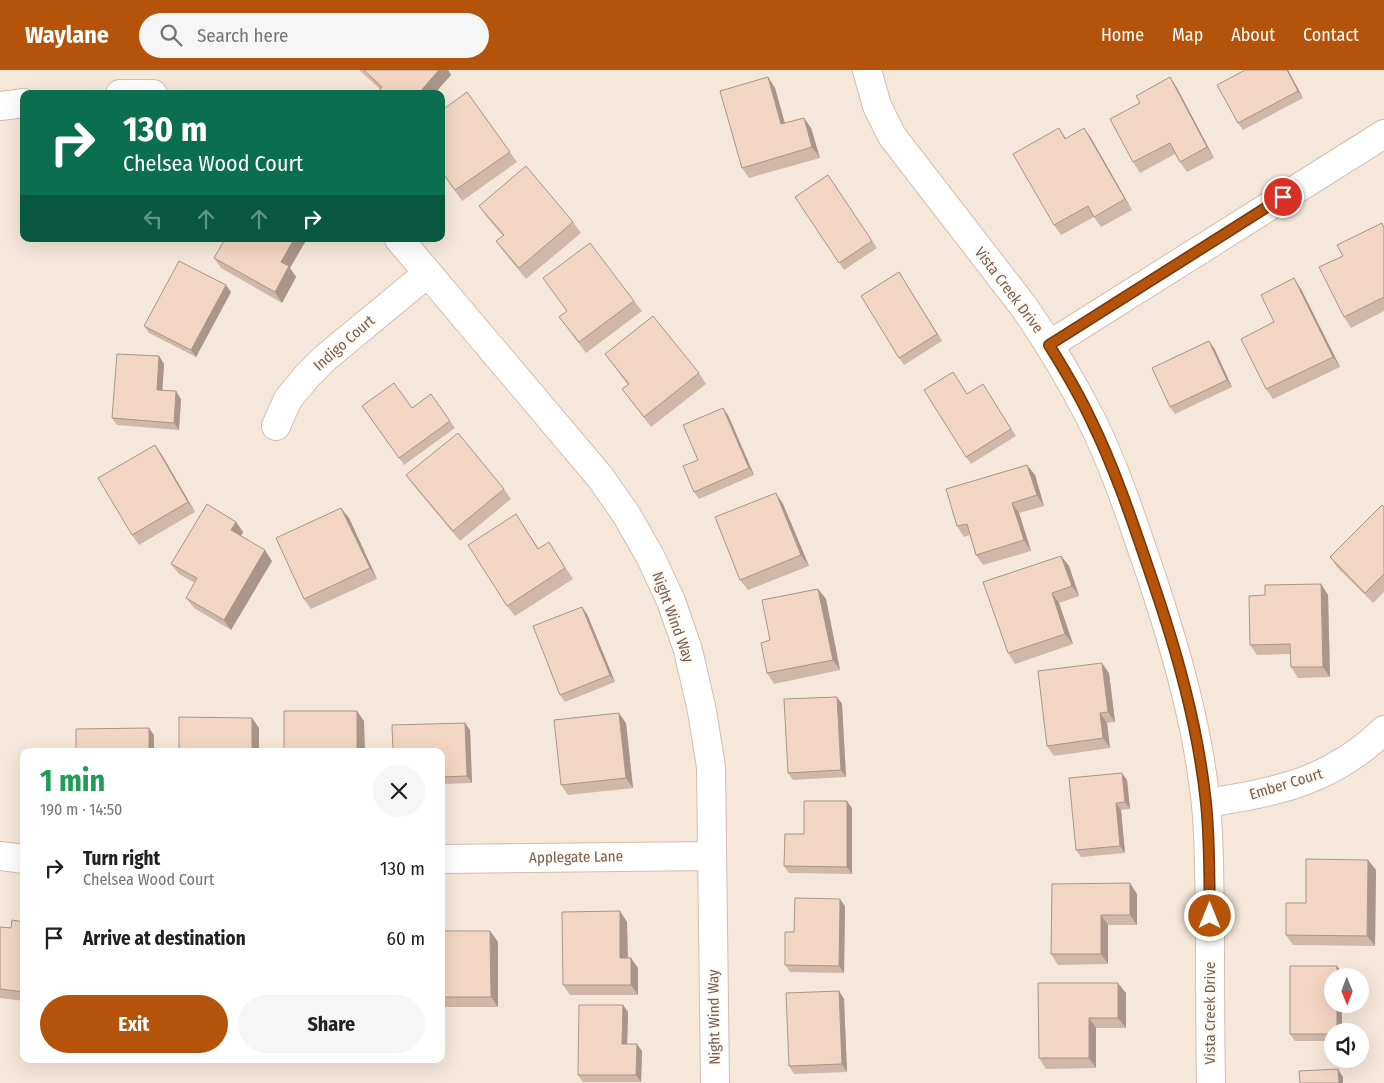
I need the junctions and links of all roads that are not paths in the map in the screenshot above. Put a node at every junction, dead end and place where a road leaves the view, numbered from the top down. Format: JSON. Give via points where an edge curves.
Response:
{"nodes":[{"id":1,"x":867,"y":70,"type":"edge"},
{"id":2,"x":20,"y":104,"type":"edge"},
{"id":3,"x":0,"y":106,"type":"edge"},
{"id":4,"x":1384,"y":134,"type":"edge"},
{"id":5,"x":402,"y":242,"type":"edge"},
{"id":6,"x":428,"y":273,"type":"junction"},
{"id":7,"x":1049,"y":345,"type":"junction"},
{"id":8,"x":276,"y":426,"type":"dead end"},
{"id":9,"x":1384,"y":730,"type":"edge"},
{"id":10,"x":1206,"y":803,"type":"junction"},
{"id":11,"x":0,"y":856,"type":"edge"},
{"id":12,"x":711,"y":856,"type":"junction"},
{"id":13,"x":20,"y":858,"type":"edge"},
{"id":14,"x":445,"y":859,"type":"edge"},
{"id":15,"x":715,"y":1083,"type":"edge"},
{"id":16,"x":1211,"y":1083,"type":"edge"}],
"edges":[{"from":1,"to":7,"type":"street","name":"Vista Creek Drive","via":[[876,106],[892,136],[1024,307]]},
{"from":2,"to":3,"type":"street"},
{"from":4,"to":7,"type":"street"},
{"from":5,"to":6,"type":"street","name":"Night Wind Way"},
{"from":6,"to":8,"type":"street","name":"Indigo Court","via":[[308,375],[288,399]]},
{"from":6,"to":12,"type":"street","name":"Night Wind Way","via":[[600,478],[650,556],[671,601],[688,650],[702,711],[711,767]]},
{"from":7,"to":10,"type":"street","name":"Vista Creek Drive","via":[[1092,420],[1139,541],[1176,651]]},
{"from":9,"to":10,"type":"street","name":"Ember Court","via":[[1342,764],[1321,776],[1268,792]]},
{"from":10,"to":16,"type":"street","name":"Vista Creek Drive"},
{"from":11,"to":13,"type":"street"},
{"from":12,"to":14,"type":"street","name":"Applegate Lane"},
{"from":12,"to":15,"type":"street","name":"Night Wind Way"}]}
